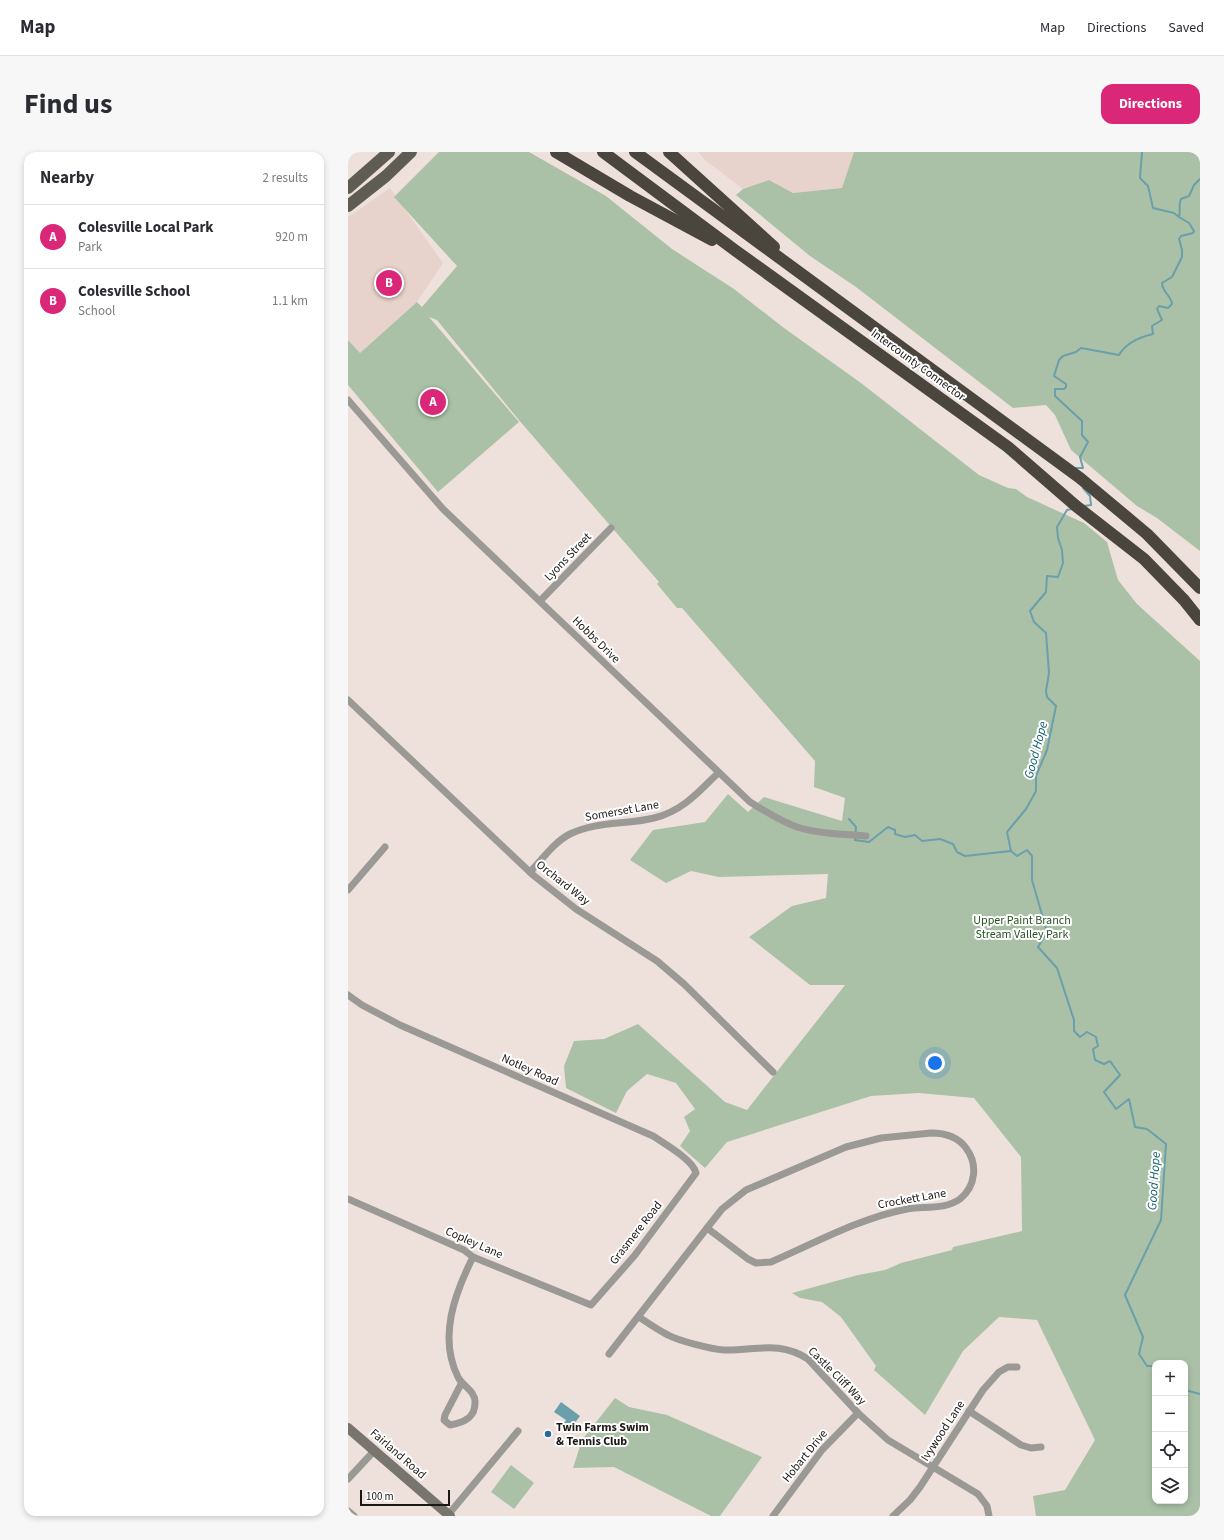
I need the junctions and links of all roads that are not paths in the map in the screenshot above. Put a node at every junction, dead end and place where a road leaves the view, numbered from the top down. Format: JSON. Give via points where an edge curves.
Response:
{"nodes":[{"id":1,"x":389,"y":152,"type":"edge"},
{"id":2,"x":411,"y":152,"type":"edge"},
{"id":3,"x":556,"y":152,"type":"edge"},
{"id":4,"x":603,"y":152,"type":"edge"},
{"id":5,"x":635,"y":152,"type":"edge"},
{"id":6,"x":669,"y":152,"type":"edge"},
{"id":7,"x":348,"y":188,"type":"edge"},
{"id":8,"x":348,"y":206,"type":"edge"},
{"id":9,"x":736,"y":251,"type":"junction"},
{"id":10,"x":804,"y":276,"type":"junction"},
{"id":11,"x":348,"y":400,"type":"edge"},
{"id":12,"x":611,"y":528,"type":"dead end"},
{"id":13,"x":1200,"y":588,"type":"edge"},
{"id":14,"x":540,"y":601,"type":"junction"},
{"id":15,"x":1200,"y":620,"type":"edge"},
{"id":16,"x":348,"y":700,"type":"edge"},
{"id":17,"x":718,"y":773,"type":"junction"},
{"id":18,"x":866,"y":836,"type":"dead end"},
{"id":19,"x":386,"y":847,"type":"dead end"},
{"id":20,"x":530,"y":872,"type":"junction"},
{"id":21,"x":348,"y":890,"type":"edge"},
{"id":22,"x":348,"y":995,"type":"edge"},
{"id":23,"x":774,"y":1072,"type":"dead end"},
{"id":24,"x":696,"y":1173,"type":"joint"},
{"id":25,"x":348,"y":1199,"type":"edge"},
{"id":26,"x":707,"y":1228,"type":"junction"},
{"id":27,"x":473,"y":1257,"type":"junction"},
{"id":28,"x":591,"y":1305,"type":"joint"},
{"id":29,"x":639,"y":1316,"type":"junction"},
{"id":30,"x":609,"y":1354,"type":"dead end"},
{"id":31,"x":1017,"y":1367,"type":"dead end"},
{"id":32,"x":461,"y":1384,"type":"junction"},
{"id":33,"x":969,"y":1410,"type":"junction"},
{"id":34,"x":858,"y":1413,"type":"junction"},
{"id":35,"x":348,"y":1428,"type":"edge"},
{"id":36,"x":518,"y":1431,"type":"dead end"},
{"id":37,"x":1041,"y":1447,"type":"dead end"},
{"id":38,"x":375,"y":1450,"type":"junction"},
{"id":39,"x":932,"y":1467,"type":"junction"},
{"id":40,"x":348,"y":1479,"type":"edge"},
{"id":41,"x":348,"y":1511,"type":"edge"},
{"id":42,"x":449,"y":1515,"type":"edge"},
{"id":43,"x":354,"y":1516,"type":"edge"},
{"id":44,"x":773,"y":1516,"type":"edge"},
{"id":45,"x":893,"y":1516,"type":"edge"},
{"id":46,"x":989,"y":1516,"type":"edge"}],
"edges":[{"from":1,"to":7,"type":"main road"},
{"from":2,"to":8,"type":"main road"},
{"from":3,"to":9,"type":"highway","via":[[682,225]]},
{"from":4,"to":9,"type":"highway","name":"Intercounty Connector"},
{"from":5,"to":10,"type":"highway","name":"Intercounty Connector"},
{"from":6,"to":10,"type":"highway","via":[[755,228]]},
{"from":9,"to":15,"type":"highway","name":"Intercounty Connector","via":[[1008,447],[1076,506],[1144,559]]},
{"from":10,"to":13,"type":"highway","name":"Intercounty Connector","via":[[1080,478],[1146,534]]},
{"from":11,"to":14,"type":"street","name":"Hobbs Drive","via":[[443,509]]},
{"from":12,"to":14,"type":"street","name":"Lyons Street"},
{"from":14,"to":17,"type":"street","name":"Hobbs Drive"},
{"from":16,"to":20,"type":"street","name":"Orchard Way"},
{"from":17,"to":18,"type":"street","name":"Hobbs Drive","via":[[750,802],[798,827],[826,833]]},
{"from":17,"to":20,"type":"street","name":"Somerset Lane","via":[[694,797],[671,813],[653,819],[586,828],[569,835]]},
{"from":19,"to":21,"type":"street"},
{"from":20,"to":23,"type":"street","name":"Orchard Way","via":[[576,909],[657,961]]},
{"from":22,"to":24,"type":"street","name":"Notley Road","via":[[400,1025],[653,1136],[694,1167]]},
{"from":24,"to":28,"type":"street","name":"Grasmere Road","via":[[634,1255]]},
{"from":25,"to":27,"type":"street","name":"Copley Lane","via":[[464,1250]]},
{"from":26,"to":26,"type":"street","name":"Crockett Lane","via":[[732,1199],[746,1190],[863,1141],[942,1133],[961,1142],[974,1162],[973,1180],[968,1191],[955,1202],[945,1206],[908,1209],[875,1217],[771,1262],[756,1263],[748,1259]]},
{"from":26,"to":29,"type":"street","name":"Crockett Lane"},
{"from":27,"to":28,"type":"street","name":"Copley Lane"},
{"from":27,"to":32,"type":"street","via":[[456,1295],[450,1329],[451,1356]]},
{"from":29,"to":30,"type":"street","name":"Crockett Lane"},
{"from":29,"to":34,"type":"street","name":"Castle Cliff Way","via":[[668,1335],[714,1349],[772,1347],[798,1352],[820,1371]]},
{"from":31,"to":33,"type":"street","name":"Ivywood Lane","via":[[1008,1367],[999,1372]]},
{"from":32,"to":32,"type":"street","via":[[445,1415],[444,1420],[450,1425],[471,1416],[476,1402],[473,1394]]},
{"from":33,"to":37,"type":"street","via":[[1022,1445],[1031,1448]]},
{"from":33,"to":39,"type":"street","name":"Ivywood Lane"},
{"from":34,"to":39,"type":"street","name":"Castle Cliff Way","via":[[888,1440]]},
{"from":34,"to":44,"type":"street","name":"Hobart Drive","via":[[822,1450]]},
{"from":35,"to":38,"type":"main road","name":"Fairland Road"},
{"from":36,"to":42,"type":"street"},
{"from":38,"to":40,"type":"street"},
{"from":38,"to":42,"type":"main road","name":"Fairland Road"},
{"from":39,"to":45,"type":"street","name":"Ivywood Lane","via":[[910,1500]]},
{"from":39,"to":46,"type":"street","name":"Castle Cliff Way","via":[[978,1494],[987,1506]]},
{"from":41,"to":43,"type":"street"}]}
